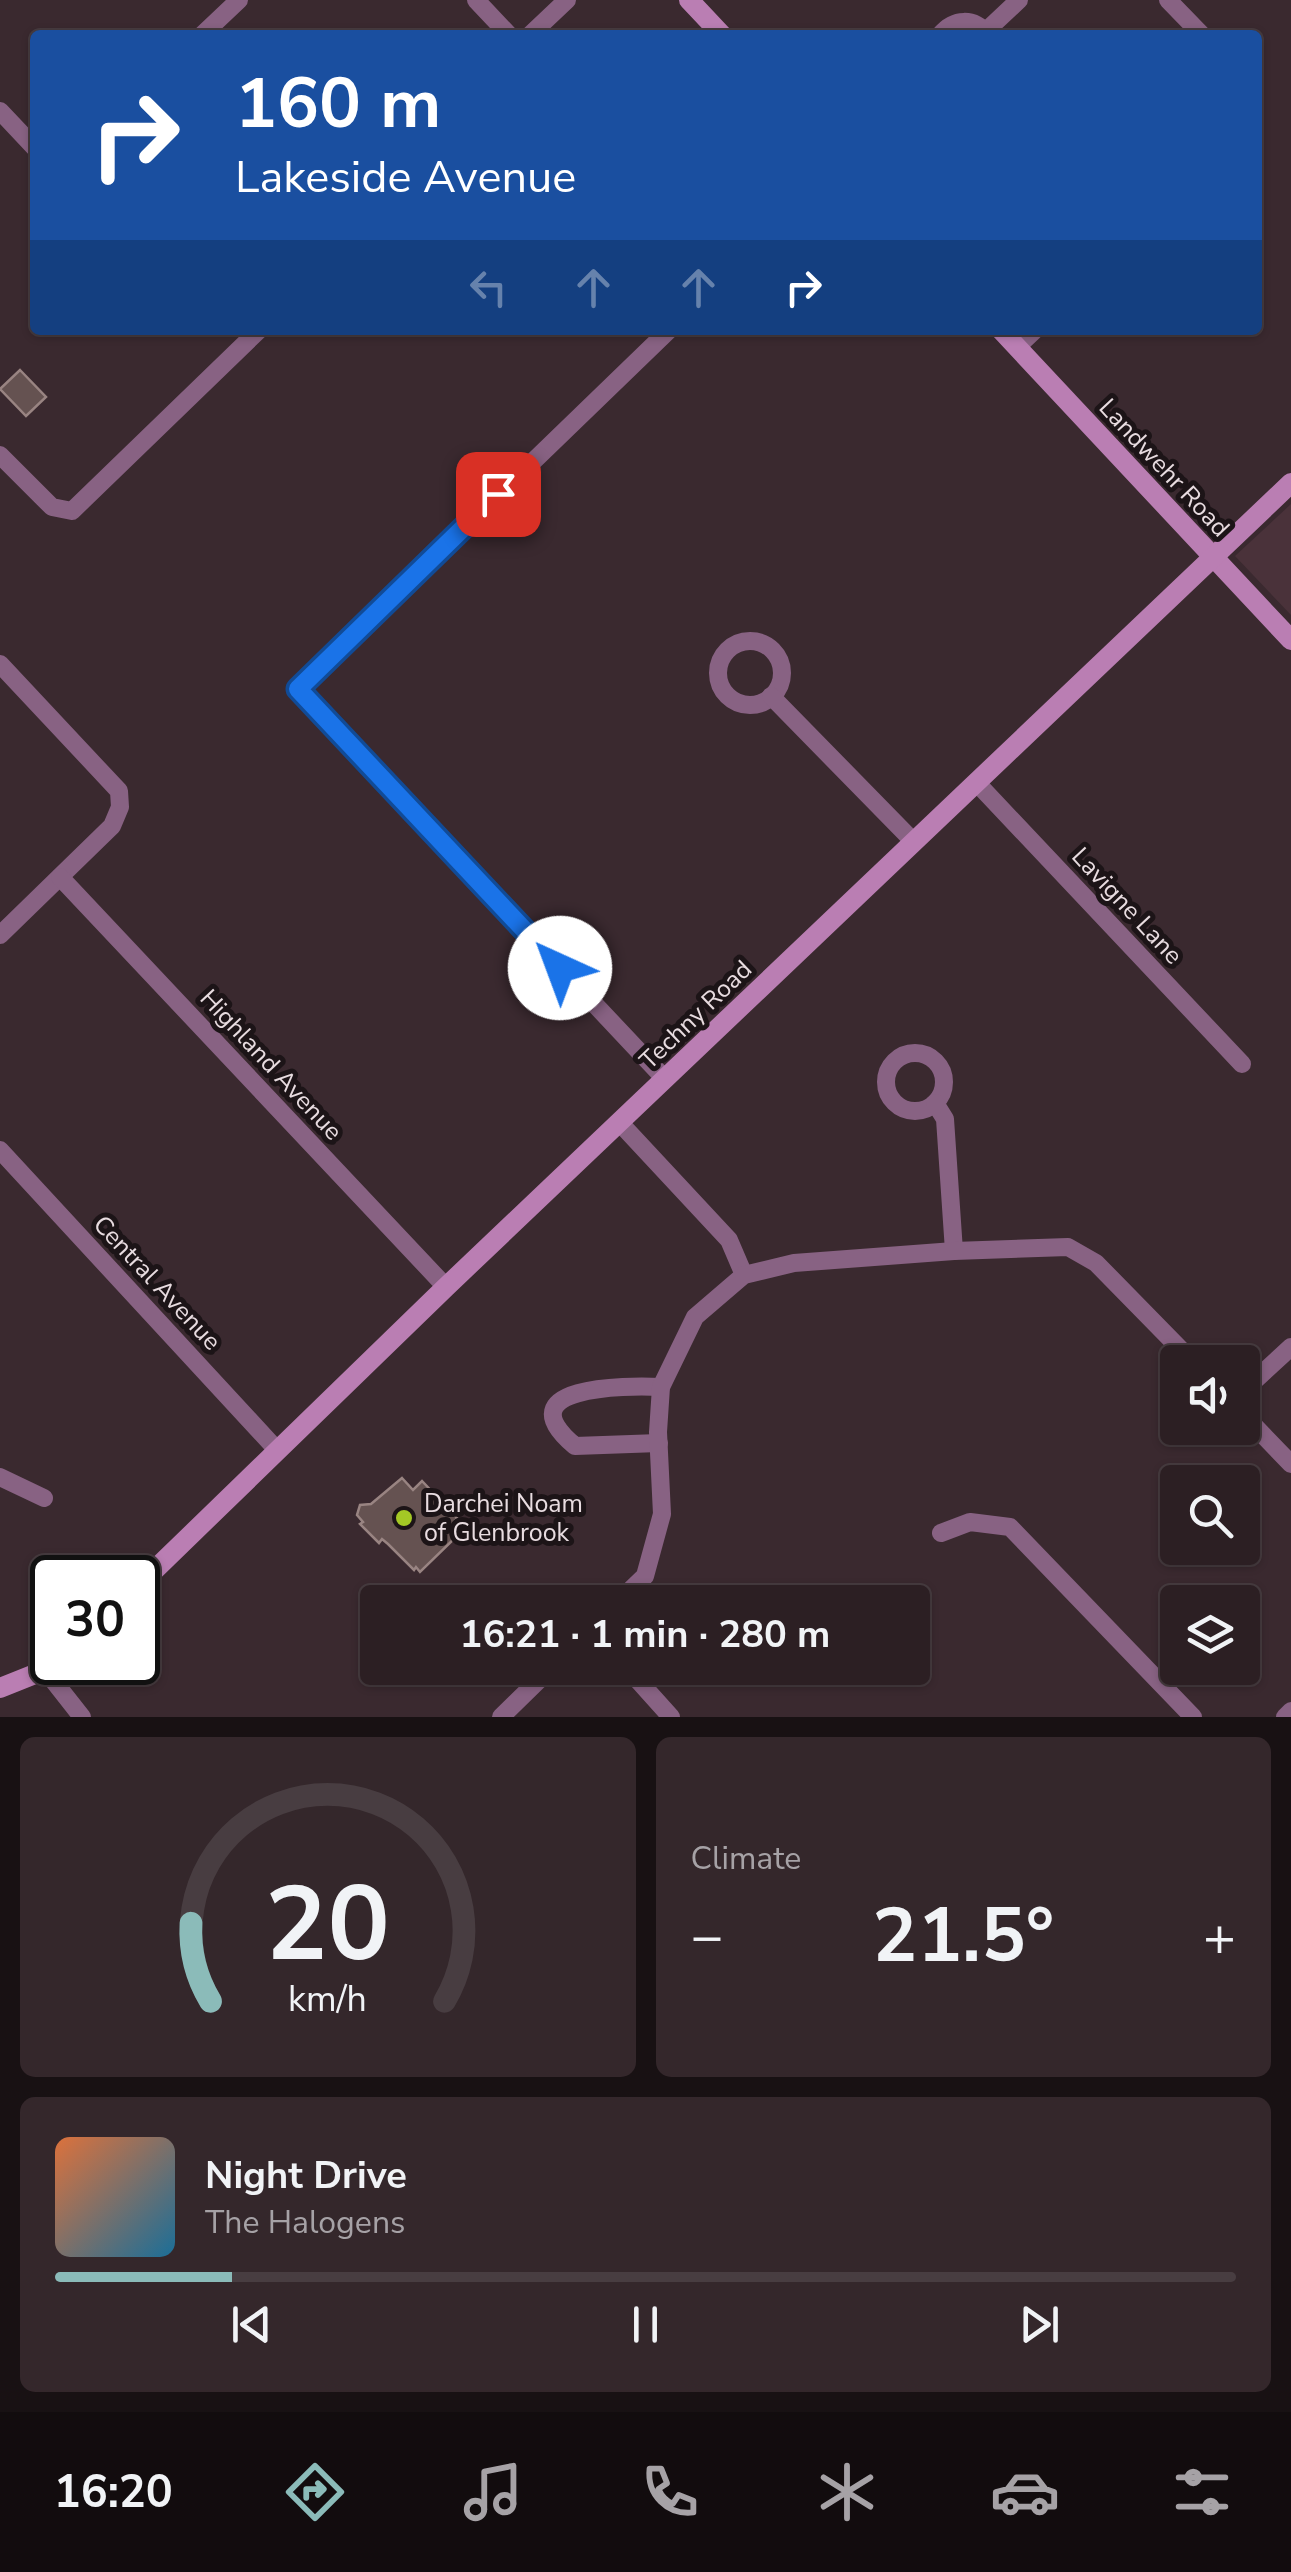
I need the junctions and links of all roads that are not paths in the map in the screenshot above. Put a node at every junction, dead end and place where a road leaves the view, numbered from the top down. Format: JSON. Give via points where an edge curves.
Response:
{"nodes":[{"id":1,"x":239,"y":0,"type":"edge"},
{"id":2,"x":476,"y":0,"type":"edge"},
{"id":3,"x":567,"y":0,"type":"edge"},
{"id":4,"x":689,"y":0,"type":"edge"},
{"id":5,"x":1020,"y":0,"type":"edge"},
{"id":6,"x":1168,"y":0,"type":"edge"},
{"id":7,"x":207,"y":30,"type":"edge"},
{"id":8,"x":504,"y":30,"type":"edge"},
{"id":9,"x":535,"y":30,"type":"edge"},
{"id":10,"x":717,"y":30,"type":"edge"},
{"id":11,"x":945,"y":30,"type":"edge"},
{"id":12,"x":983,"y":30,"type":"edge"},
{"id":13,"x":990,"y":30,"type":"edge"},
{"id":14,"x":1197,"y":30,"type":"edge"},
{"id":15,"x":0,"y":111,"type":"edge"},
{"id":16,"x":30,"y":143,"type":"edge"},
{"id":17,"x":254,"y":335,"type":"edge"},
{"id":18,"x":664,"y":335,"type":"edge"},
{"id":19,"x":1006,"y":335,"type":"edge"},
{"id":20,"x":1030,"y":335,"type":"edge"},
{"id":21,"x":1017,"y":347,"type":"junction"},
{"id":22,"x":0,"y":455,"type":"edge"},
{"id":23,"x":1291,"y":483,"type":"edge"},
{"id":24,"x":1214,"y":556,"type":"junction"},
{"id":25,"x":1291,"y":640,"type":"edge"},
{"id":26,"x":0,"y":664,"type":"edge"},
{"id":27,"x":770,"y":696,"type":"dead end"},
{"id":28,"x":976,"y":782,"type":"junction"},
{"id":29,"x":913,"y":841,"type":"junction"},
{"id":30,"x":60,"y":878,"type":"junction"},
{"id":31,"x":0,"y":935,"type":"edge"},
{"id":32,"x":1242,"y":1064,"type":"dead end"},
{"id":33,"x":664,"y":1079,"type":"junction"},
{"id":34,"x":936,"y":1103,"type":"dead end"},
{"id":35,"x":620,"y":1123,"type":"junction"},
{"id":36,"x":0,"y":1150,"type":"edge"},
{"id":37,"x":954,"y":1251,"type":"junction"},
{"id":38,"x":744,"y":1275,"type":"junction"},
{"id":39,"x":446,"y":1287,"type":"junction"},
{"id":40,"x":1177,"y":1345,"type":"edge"},
{"id":41,"x":1291,"y":1346,"type":"edge"},
{"id":42,"x":1260,"y":1375,"type":"edge"},
{"id":43,"x":660,"y":1386,"type":"junction"},
{"id":44,"x":1260,"y":1432,"type":"edge"},
{"id":45,"x":659,"y":1444,"type":"junction"},
{"id":46,"x":277,"y":1450,"type":"junction"},
{"id":47,"x":1291,"y":1464,"type":"edge"},
{"id":48,"x":0,"y":1477,"type":"edge"},
{"id":49,"x":44,"y":1498,"type":"dead end"},
{"id":50,"x":941,"y":1533,"type":"dead end"},
{"id":51,"x":160,"y":1564,"type":"edge"},
{"id":52,"x":636,"y":1585,"type":"edge"},
{"id":53,"x":30,"y":1675,"type":"edge"},
{"id":54,"x":61,"y":1685,"type":"edge"},
{"id":55,"x":534,"y":1685,"type":"edge"},
{"id":56,"x":643,"y":1685,"type":"edge"},
{"id":57,"x":0,"y":1688,"type":"edge"},
{"id":58,"x":1291,"y":1711,"type":"edge"},
{"id":59,"x":82,"y":1717,"type":"edge"},
{"id":60,"x":501,"y":1717,"type":"edge"},
{"id":61,"x":671,"y":1717,"type":"edge"},
{"id":62,"x":1193,"y":1717,"type":"edge"},
{"id":63,"x":1285,"y":1717,"type":"edge"}],
"edges":[{"from":1,"to":7,"type":"street"},
{"from":2,"to":8,"type":"street"},
{"from":3,"to":9,"type":"street"},
{"from":4,"to":10,"type":"main road"},
{"from":5,"to":13,"type":"street"},
{"from":6,"to":14,"type":"street"},
{"from":11,"to":12,"type":"street","via":[[962,21]]},
{"from":15,"to":16,"type":"street"},
{"from":17,"to":22,"type":"street","via":[[72,511],[52,507]]},
{"from":18,"to":33,"type":"street","via":[[298,689]]},
{"from":19,"to":21,"type":"main road","name":"Landwehr Road"},
{"from":20,"to":21,"type":"street"},
{"from":21,"to":24,"type":"main road","name":"Landwehr Road"},
{"from":23,"to":24,"type":"main road","name":"Techny Road"},
{"from":24,"to":25,"type":"main road","name":"Landwehr Road"},
{"from":24,"to":28,"type":"main road","name":"Techny Road"},
{"from":26,"to":30,"type":"street","via":[[120,792],[112,826]]},
{"from":27,"to":29,"type":"street"},
{"from":28,"to":29,"type":"main road","name":"Techny Road"},
{"from":28,"to":32,"type":"street","name":"Lavigne Lane"},
{"from":29,"to":33,"type":"main road","name":"Techny Road"},
{"from":30,"to":31,"type":"street"},
{"from":30,"to":39,"type":"street","name":"Highland Avenue"},
{"from":33,"to":35,"type":"main road","name":"Techny Road"},
{"from":34,"to":37,"type":"street","via":[[946,1119]]},
{"from":35,"to":38,"type":"street","via":[[729,1240]]},
{"from":35,"to":39,"type":"main road","name":"Techny Road"},
{"from":36,"to":46,"type":"street","name":"Central Avenue"},
{"from":37,"to":38,"type":"street","via":[[794,1263]]},
{"from":37,"to":40,"type":"street","via":[[1068,1247],[1096,1262]]},
{"from":38,"to":43,"type":"street","via":[[695,1316]]},
{"from":39,"to":46,"type":"main road","name":"Techny Road"},
{"from":41,"to":42,"type":"street"},
{"from":43,"to":45,"type":"street"},
{"from":43,"to":45,"type":"street","via":[[571,1392],[554,1417],[558,1432],[575,1446]]},
{"from":44,"to":47,"type":"street"},
{"from":45,"to":52,"type":"street","via":[[662,1514],[645,1576]]},
{"from":46,"to":51,"type":"main road","name":"Techny Road"},
{"from":48,"to":49,"type":"street"},
{"from":50,"to":62,"type":"street","via":[[970,1522],[1010,1527]]},
{"from":53,"to":57,"type":"main road"},
{"from":54,"to":59,"type":"street"},
{"from":55,"to":60,"type":"street"},
{"from":56,"to":61,"type":"street"},
{"from":58,"to":63,"type":"street"}]}
